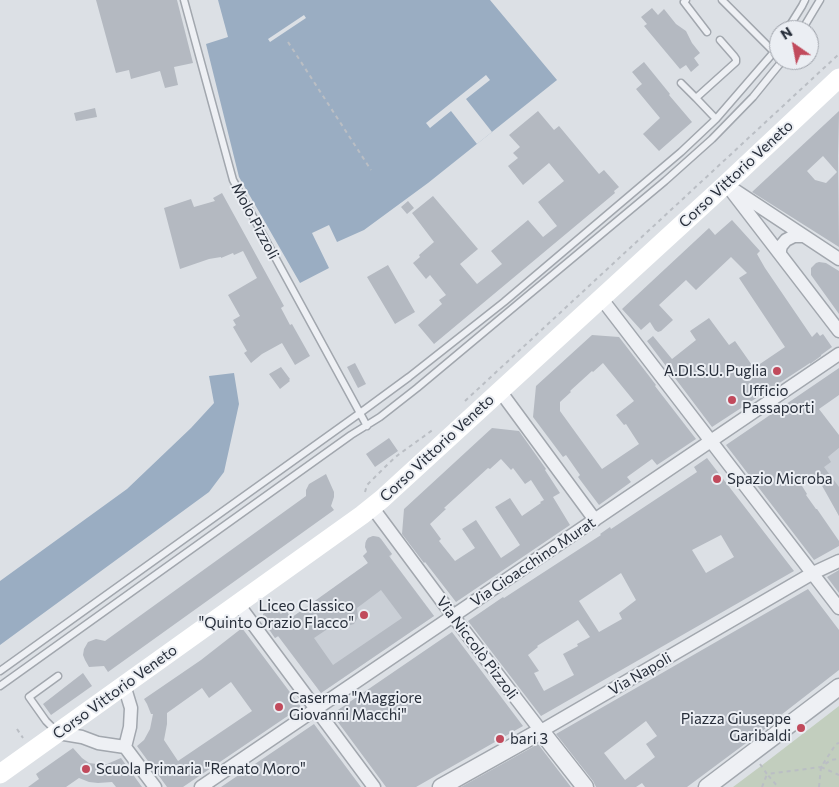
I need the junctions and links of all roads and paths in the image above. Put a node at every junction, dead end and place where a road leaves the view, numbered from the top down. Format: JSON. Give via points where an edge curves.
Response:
{"nodes":[{"id":1,"x":184,"y":0,"type":"edge"},
{"id":2,"x":686,"y":0,"type":"edge"},
{"id":3,"x":722,"y":0,"type":"edge"},
{"id":4,"x":805,"y":0,"type":"edge"},
{"id":5,"x":820,"y":0,"type":"edge"},
{"id":6,"x":793,"y":20,"type":"edge"},
{"id":7,"x":808,"y":20,"type":"edge"},
{"id":8,"x":707,"y":32,"type":"dead end"},
{"id":9,"x":720,"y":40,"type":"dead end"},
{"id":10,"x":288,"y":42,"type":"dead end"},
{"id":11,"x":769,"y":46,"type":"edge"},
{"id":12,"x":839,"y":54,"type":"edge"},
{"id":13,"x":769,"y":61,"type":"edge"},
{"id":14,"x":774,"y":70,"type":"edge"},
{"id":15,"x":839,"y":78,"type":"edge"},
{"id":16,"x":681,"y":83,"type":"dead end"},
{"id":17,"x":696,"y":98,"type":"junction"},
{"id":18,"x":716,"y":119,"type":"junction"},
{"id":19,"x":371,"y":170,"type":"dead end"},
{"id":20,"x":726,"y":184,"type":"junction"},
{"id":21,"x":802,"y":236,"type":"junction"},
{"id":22,"x":780,"y":254,"type":"junction"},
{"id":23,"x":836,"y":257,"type":"edge"},
{"id":24,"x":601,"y":298,"type":"junction"},
{"id":25,"x":839,"y":331,"type":"edge"},
{"id":26,"x":839,"y":354,"type":"edge"},
{"id":27,"x":500,"y":390,"type":"junction"},
{"id":28,"x":460,"y":405,"type":"dead end"},
{"id":29,"x":360,"y":413,"type":"junction"},
{"id":30,"x":367,"y":426,"type":"junction"},
{"id":31,"x":436,"y":428,"type":"dead end"},
{"id":32,"x":710,"y":441,"type":"junction"},
{"id":33,"x":368,"y":500,"type":"junction"},
{"id":34,"x":596,"y":520,"type":"junction"},
{"id":35,"x":839,"y":561,"type":"edge"},
{"id":36,"x":813,"y":574,"type":"junction"},
{"id":37,"x":238,"y":604,"type":"junction"},
{"id":38,"x":839,"y":608,"type":"edge"},
{"id":39,"x":453,"y":616,"type":"junction"},
{"id":40,"x":0,"y":671,"type":"edge"},
{"id":41,"x":58,"y":676,"type":"dead end"},
{"id":42,"x":124,"y":685,"type":"junction"},
{"id":43,"x":0,"y":686,"type":"edge"},
{"id":44,"x":839,"y":687,"type":"edge"},
{"id":45,"x":316,"y":709,"type":"junction"},
{"id":46,"x":17,"y":729,"type":"dead end"},
{"id":47,"x":541,"y":731,"type":"junction"},
{"id":48,"x":58,"y":733,"type":"junction"},
{"id":49,"x":23,"y":738,"type":"dead end"},
{"id":50,"x":839,"y":743,"type":"edge"},
{"id":51,"x":125,"y":747,"type":"junction"},
{"id":52,"x":839,"y":760,"type":"edge"},
{"id":53,"x":758,"y":762,"type":"dead end"},
{"id":54,"x":821,"y":766,"type":"junction"},
{"id":55,"x":0,"y":774,"type":"edge"},
{"id":56,"x":768,"y":774,"type":"junction"},
{"id":57,"x":839,"y":775,"type":"edge"},
{"id":58,"x":155,"y":787,"type":"edge"},
{"id":59,"x":201,"y":787,"type":"edge"},
{"id":60,"x":374,"y":787,"type":"edge"},
{"id":61,"x":441,"y":787,"type":"edge"},
{"id":62,"x":585,"y":787,"type":"edge"},
{"id":63,"x":707,"y":787,"type":"edge"},
{"id":64,"x":762,"y":787,"type":"edge"},
{"id":65,"x":778,"y":787,"type":"edge"},
{"id":66,"x":819,"y":787,"type":"edge"}],
"edges":[{"from":1,"to":29,"type":"lane","name":"Molo Pizzoli","via":[[232,180]]},
{"from":2,"to":8,"type":"lane","via":[[684,2]]},
{"from":3,"to":11,"type":"lane"},
{"from":4,"to":6,"type":"lane"},
{"from":5,"to":7,"type":"lane"},
{"from":9,"to":17,"type":"lane","via":[[736,62]]},
{"from":10,"to":19,"type":"path"},
{"from":12,"to":28,"type":"path"},
{"from":13,"to":18,"type":"lane"},
{"from":14,"to":30,"type":"lane","via":[[733,118],[665,181]]},
{"from":15,"to":20,"type":"main road","name":"Corso Vittorio Veneto"},
{"from":16,"to":17,"type":"lane"},
{"from":17,"to":18,"type":"lane"},
{"from":18,"to":29,"type":"lane","via":[[504,302]]},
{"from":20,"to":21,"type":"street"},
{"from":20,"to":22,"type":"street"},
{"from":20,"to":24,"type":"main road","name":"Corso Vittorio Veneto"},
{"from":21,"to":22,"type":"street","via":[[786,240]]},
{"from":21,"to":23,"type":"street"},
{"from":22,"to":25,"type":"street"},
{"from":24,"to":27,"type":"main road","name":"Corso Vittorio Veneto"},
{"from":24,"to":32,"type":"street"},
{"from":26,"to":32,"type":"street","name":"Via Gioacchino Murat"},
{"from":27,"to":33,"type":"main road","name":"Corso Vittorio Veneto"},
{"from":27,"to":34,"type":"street"},
{"from":29,"to":30,"type":"lane","name":"Molo Pizzoli"},
{"from":29,"to":40,"type":"lane"},
{"from":30,"to":43,"type":"lane"},
{"from":31,"to":33,"type":"path","via":[[398,455],[367,484]]},
{"from":32,"to":34,"type":"street","name":"Via Gioacchino Murat"},
{"from":32,"to":36,"type":"street"},
{"from":33,"to":37,"type":"main road","name":"Corso Vittorio Veneto"},
{"from":33,"to":39,"type":"street","name":"Via Niccolò Pizzoli"},
{"from":34,"to":39,"type":"street","name":"Via Gioacchino Murat"},
{"from":35,"to":36,"type":"street","name":"Via Napoli"},
{"from":36,"to":38,"type":"street"},
{"from":36,"to":47,"type":"street","name":"Via Napoli"},
{"from":37,"to":42,"type":"main road","name":"Corso Vittorio Veneto"},
{"from":37,"to":45,"type":"street"},
{"from":39,"to":45,"type":"street","name":"Via Gioacchino Murat"},
{"from":39,"to":47,"type":"street","name":"Via Niccolò Pizzoli"},
{"from":41,"to":48,"type":"lane","via":[[29,697]]},
{"from":42,"to":48,"type":"main road","name":"Corso Vittorio Veneto"},
{"from":42,"to":51,"type":"street","via":[[131,708]]},
{"from":44,"to":63,"type":"street"},
{"from":45,"to":59,"type":"street","name":"Via Gioacchino Murat"},
{"from":45,"to":60,"type":"street"},
{"from":46,"to":49,"type":"path"},
{"from":47,"to":61,"type":"street","name":"Via Napoli"},
{"from":47,"to":62,"type":"street","name":"Via Niccolò Pizzoli"},
{"from":48,"to":51,"type":"street"},
{"from":48,"to":55,"type":"main road","name":"Corso Vittorio Veneto"},
{"from":50,"to":54,"type":"path"},
{"from":51,"to":58,"type":"street"},
{"from":52,"to":54,"type":"path","via":[[831,760]]},
{"from":53,"to":56,"type":"path"},
{"from":54,"to":56,"type":"path"},
{"from":54,"to":57,"type":"path"},
{"from":54,"to":66,"type":"path"},
{"from":56,"to":64,"type":"path"},
{"from":56,"to":65,"type":"path"}]}
